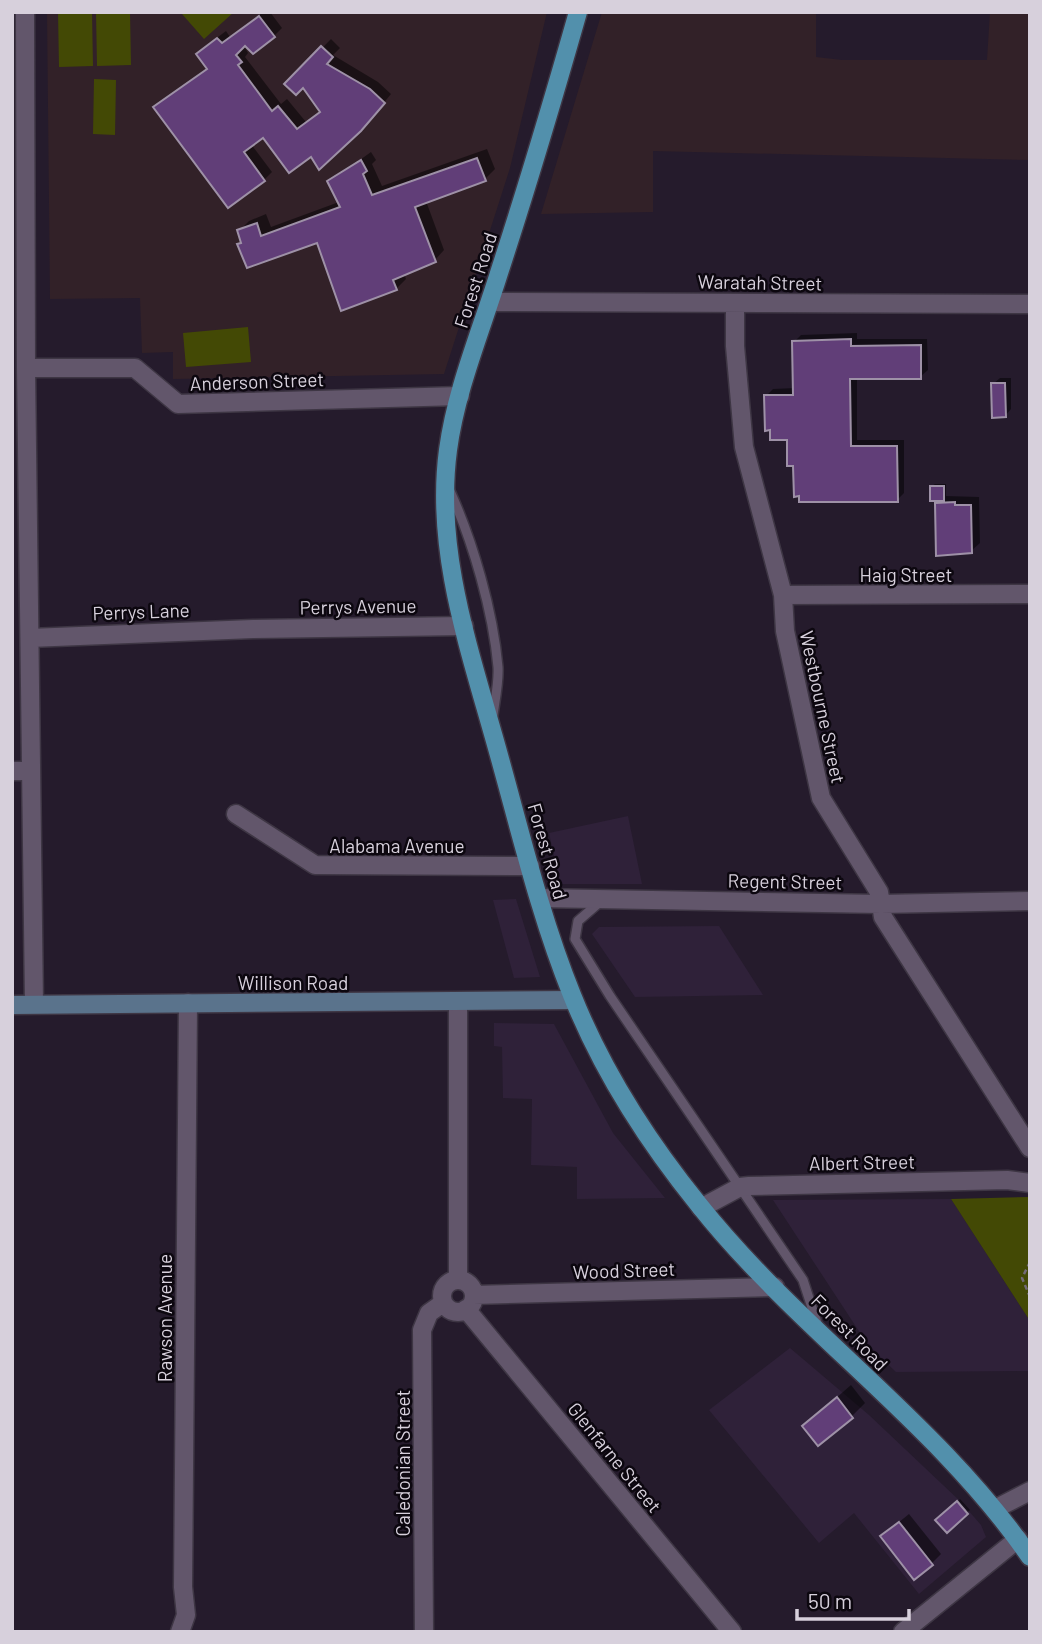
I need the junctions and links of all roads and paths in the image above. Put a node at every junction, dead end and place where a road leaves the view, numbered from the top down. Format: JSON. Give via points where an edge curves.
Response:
{"nodes":[{"id":1,"x":25,"y":12,"type":"edge"},
{"id":2,"x":578,"y":12,"type":"edge"},
{"id":3,"x":18,"y":98,"type":"edge"},
{"id":4,"x":490,"y":302,"type":"junction"},
{"id":5,"x":735,"y":304,"type":"junction"},
{"id":6,"x":1030,"y":304,"type":"edge"},
{"id":7,"x":19,"y":322,"type":"edge"},
{"id":8,"x":26,"y":368,"type":"junction"},
{"id":9,"x":460,"y":396,"type":"junction"},
{"id":10,"x":445,"y":480,"type":"junction"},
{"id":11,"x":20,"y":547,"type":"edge"},
{"id":12,"x":1030,"y":594,"type":"edge"},
{"id":13,"x":783,"y":596,"type":"junction"},
{"id":14,"x":464,"y":626,"type":"junction"},
{"id":15,"x":253,"y":629,"type":"joint"},
{"id":16,"x":30,"y":638,"type":"junction"},
{"id":17,"x":492,"y":728,"type":"junction"},
{"id":18,"x":12,"y":771,"type":"edge"},
{"id":19,"x":31,"y":771,"type":"junction"},
{"id":20,"x":236,"y":814,"type":"dead end"},
{"id":21,"x":530,"y":866,"type":"junction"},
{"id":22,"x":539,"y":898,"type":"junction"},
{"id":23,"x":603,"y":900,"type":"junction"},
{"id":24,"x":1030,"y":901,"type":"edge"},
{"id":25,"x":881,"y":904,"type":"junction"},
{"id":26,"x":573,"y":1000,"type":"junction"},
{"id":27,"x":188,"y":1003,"type":"junction"},
{"id":28,"x":458,"y":1003,"type":"junction"},
{"id":29,"x":12,"y":1004,"type":"edge"},
{"id":30,"x":34,"y":1004,"type":"junction"},
{"id":31,"x":1030,"y":1148,"type":"edge"},
{"id":32,"x":1030,"y":1182,"type":"edge"},
{"id":33,"x":740,"y":1187,"type":"junction"},
{"id":34,"x":701,"y":1208,"type":"junction"},
{"id":35,"x":1030,"y":1262,"type":"edge"},
{"id":36,"x":458,"y":1280,"type":"junction"},
{"id":37,"x":775,"y":1287,"type":"junction"},
{"id":38,"x":1030,"y":1297,"type":"edge"},
{"id":39,"x":470,"y":1302,"type":"junction"},
{"id":40,"x":443,"y":1303,"type":"junction"},
{"id":41,"x":819,"y":1331,"type":"junction"},
{"id":42,"x":1030,"y":1490,"type":"edge"},
{"id":43,"x":995,"y":1509,"type":"junction"},
{"id":44,"x":1018,"y":1539,"type":"junction"},
{"id":45,"x":1030,"y":1557,"type":"edge"},
{"id":46,"x":180,"y":1632,"type":"edge"},
{"id":47,"x":424,"y":1632,"type":"edge"},
{"id":48,"x":732,"y":1632,"type":"edge"},
{"id":49,"x":903,"y":1632,"type":"edge"}],
"edges":[{"from":1,"to":3,"type":"street"},
{"from":2,"to":4,"type":"main road","name":"Forest Road"},
{"from":3,"to":7,"type":"street"},
{"from":4,"to":5,"type":"street","name":"Waratah Street"},
{"from":4,"to":9,"type":"main road","name":"Forest Road"},
{"from":5,"to":6,"type":"street","name":"Waratah Street"},
{"from":5,"to":13,"type":"street","name":"Westbourne Street","via":[[744,447]]},
{"from":7,"to":8,"type":"street"},
{"from":8,"to":9,"type":"street","name":"Anderson Street","via":[[135,368],[178,404]]},
{"from":8,"to":11,"type":"street"},
{"from":9,"to":10,"type":"main road","name":"Forest Road"},
{"from":10,"to":14,"type":"main road","name":"Forest Road","via":[[445,535]]},
{"from":10,"to":17,"type":"lane","via":[[470,536],[491,631],[498,668]]},
{"from":11,"to":16,"type":"street"},
{"from":12,"to":13,"type":"street","name":"Haig Street"},
{"from":13,"to":25,"type":"street","name":"Westbourne Street","via":[[785,631],[821,798],[879,892]]},
{"from":14,"to":15,"type":"street","name":"Perrys Avenue"},
{"from":14,"to":17,"type":"main road","name":"Forest Road"},
{"from":15,"to":16,"type":"street","name":"Perrys Lane"},
{"from":16,"to":19,"type":"street"},
{"from":17,"to":21,"type":"main road","name":"Forest Road"},
{"from":18,"to":19,"type":"street"},
{"from":19,"to":30,"type":"street"},
{"from":20,"to":21,"type":"street","name":"Alabama Avenue","via":[[315,865]]},
{"from":21,"to":22,"type":"main road","name":"Forest Road"},
{"from":22,"to":23,"type":"street","name":"Regent Street"},
{"from":22,"to":26,"type":"main road","name":"Forest Road"},
{"from":23,"to":25,"type":"street","name":"Regent Street"},
{"from":23,"to":33,"type":"lane","via":[[584,914],[574,931],[575,939]]},
{"from":24,"to":25,"type":"street","name":"Regent Street"},
{"from":25,"to":31,"type":"street","name":"Westbourne Street","via":[[883,917]]},
{"from":26,"to":28,"type":"main road","name":"Willison Road"},
{"from":26,"to":34,"type":"main road","name":"Forest Road","via":[[640,1124]]},
{"from":27,"to":28,"type":"main road","name":"Willison Road"},
{"from":27,"to":30,"type":"main road","name":"Willison Road"},
{"from":27,"to":46,"type":"street","name":"Rawson Avenue","via":[[186,1615]]},
{"from":28,"to":36,"type":"street"},
{"from":29,"to":30,"type":"main road","name":"Willison Road"},
{"from":32,"to":33,"type":"street","name":"Albert Street"},
{"from":33,"to":34,"type":"street","name":"Albert Street"},
{"from":33,"to":41,"type":"lane","via":[[803,1280]]},
{"from":34,"to":37,"type":"main road","name":"Forest Road"},
{"from":35,"to":38,"type":"path","via":[[1022,1278]]},
{"from":36,"to":39,"type":"street","via":[[469,1284]]},
{"from":36,"to":40,"type":"street","via":[[444,1287]]},
{"from":37,"to":39,"type":"street","name":"Wood Street"},
{"from":37,"to":41,"type":"main road","name":"Forest Road"},
{"from":39,"to":40,"type":"street","via":[[450,1311]]},
{"from":39,"to":48,"type":"street","name":"Glenfarne Street"},
{"from":40,"to":47,"type":"street","name":"Caledonian Street","via":[[429,1313],[422,1330]]},
{"from":41,"to":43,"type":"main road","name":"Forest Road"},
{"from":42,"to":43,"type":"street"},
{"from":43,"to":44,"type":"main road","name":"Forest Road"},
{"from":44,"to":45,"type":"main road","name":"Forest Road"},
{"from":44,"to":49,"type":"street"}]}
